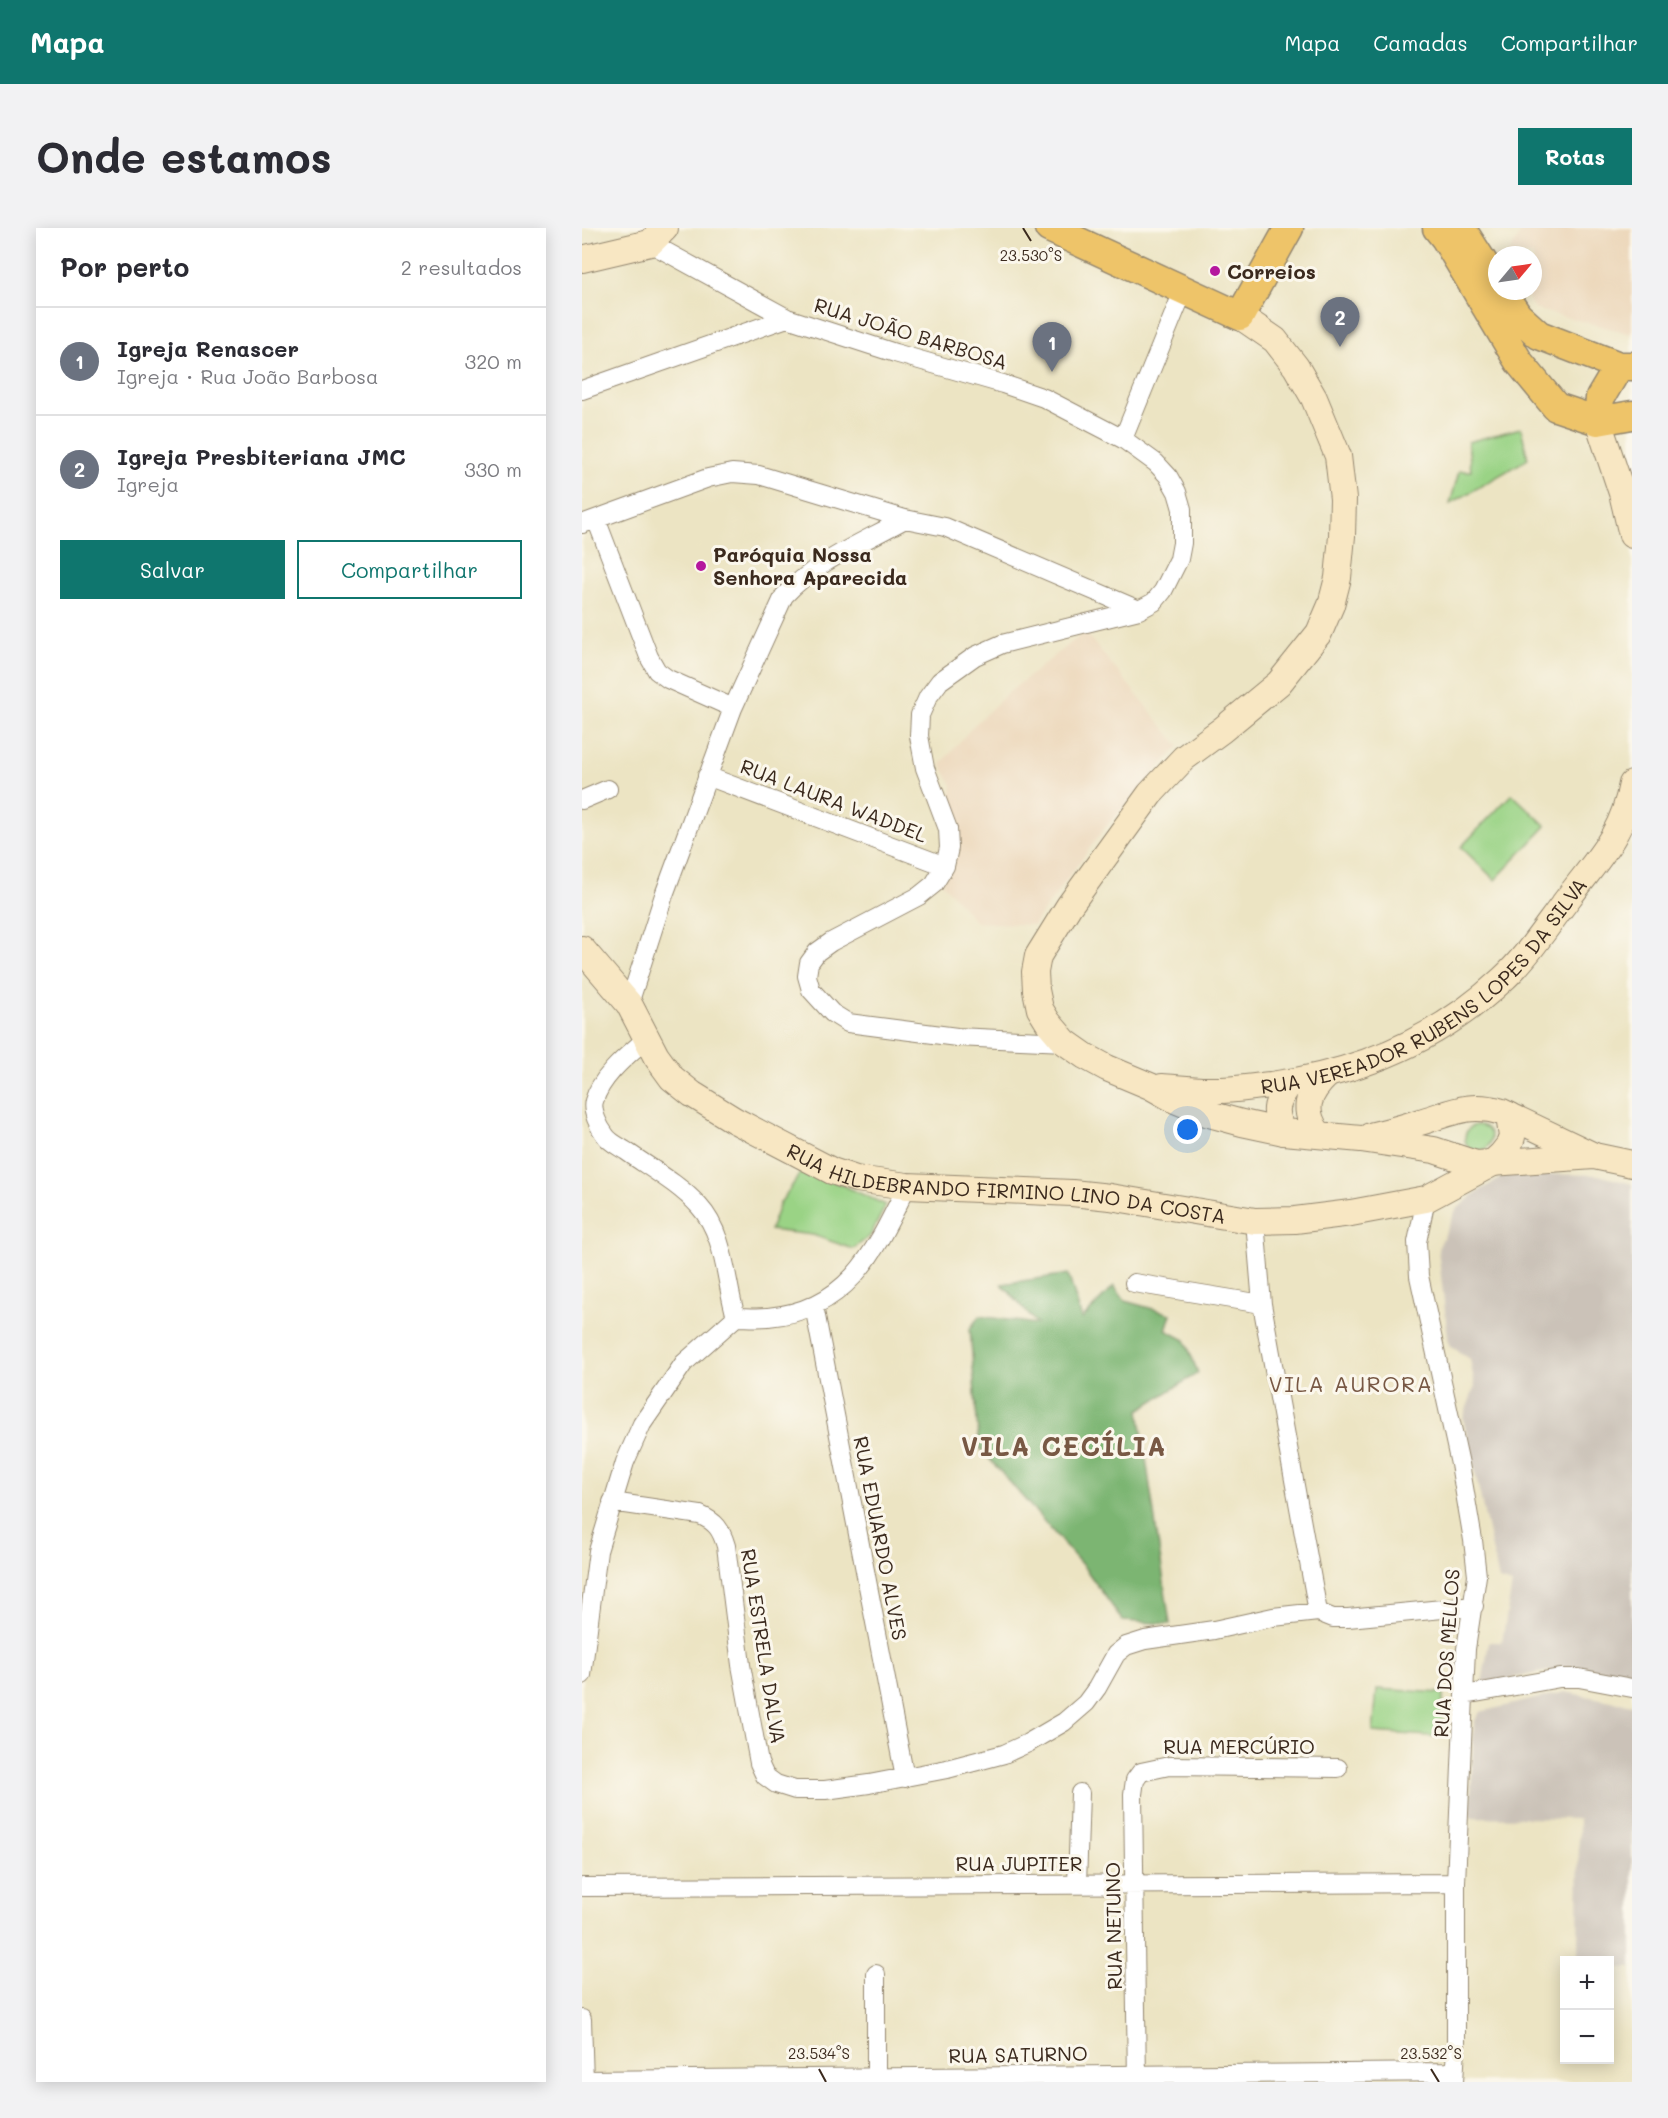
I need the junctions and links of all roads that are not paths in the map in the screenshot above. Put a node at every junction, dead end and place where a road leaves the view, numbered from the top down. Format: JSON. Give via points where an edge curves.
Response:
{"nodes":[{"id":1,"x":1049,"y":228,"type":"edge"},
{"id":2,"x":1289,"y":228,"type":"edge"},
{"id":3,"x":1437,"y":228,"type":"edge"},
{"id":4,"x":1461,"y":228,"type":"edge"},
{"id":5,"x":657,"y":235,"type":"edge"},
{"id":6,"x":582,"y":259,"type":"edge"},
{"id":7,"x":1488,"y":270,"type":"edge"},
{"id":8,"x":1184,"y":289,"type":"junction"},
{"id":9,"x":1507,"y":300,"type":"edge"},
{"id":10,"x":1240,"y":316,"type":"junction"},
{"id":11,"x":787,"y":318,"type":"junction"},
{"id":12,"x":1626,"y":366,"type":"edge"},
{"id":13,"x":582,"y":390,"type":"edge"},
{"id":14,"x":1632,"y":416,"type":"edge"},
{"id":15,"x":1598,"y":421,"type":"junction"},
{"id":16,"x":1123,"y":439,"type":"junction"},
{"id":17,"x":905,"y":519,"type":"junction"},
{"id":18,"x":589,"y":522,"type":"edge"},
{"id":19,"x":1632,"y":535,"type":"edge"},
{"id":20,"x":1139,"y":610,"type":"junction"},
{"id":21,"x":733,"y":708,"type":"junction"},
{"id":22,"x":707,"y":776,"type":"junction"},
{"id":23,"x":1632,"y":784,"type":"edge"},
{"id":24,"x":608,"y":789,"type":"dead end"},
{"id":25,"x":582,"y":800,"type":"edge"},
{"id":26,"x":945,"y":866,"type":"junction"},
{"id":27,"x":582,"y":949,"type":"edge"},
{"id":28,"x":629,"y":1004,"type":"junction"},
{"id":29,"x":646,"y":1039,"type":"junction"},
{"id":30,"x":1065,"y":1042,"type":"junction"},
{"id":31,"x":1327,"y":1076,"type":"junction"},
{"id":32,"x":1291,"y":1082,"type":"junction"},
{"id":33,"x":1150,"y":1086,"type":"junction"},
{"id":34,"x":1461,"y":1108,"type":"junction"},
{"id":35,"x":1509,"y":1115,"type":"junction"},
{"id":36,"x":1284,"y":1131,"type":"junction"},
{"id":37,"x":1319,"y":1135,"type":"junction"},
{"id":38,"x":1360,"y":1138,"type":"junction"},
{"id":39,"x":1445,"y":1153,"type":"junction"},
{"id":40,"x":1594,"y":1156,"type":"junction"},
{"id":41,"x":1491,"y":1164,"type":"junction"},
{"id":42,"x":1632,"y":1164,"type":"edge"},
{"id":43,"x":906,"y":1186,"type":"junction"},
{"id":44,"x":1434,"y":1195,"type":"junction"},
{"id":45,"x":1255,"y":1221,"type":"junction"},
{"id":46,"x":1134,"y":1283,"type":"dead end"},
{"id":47,"x":1262,"y":1304,"type":"junction"},
{"id":48,"x":814,"y":1306,"type":"junction"},
{"id":49,"x":736,"y":1317,"type":"junction"},
{"id":50,"x":612,"y":1502,"type":"junction"},
{"id":51,"x":590,"y":1551,"type":"edge"},
{"id":52,"x":1474,"y":1606,"type":"junction"},
{"id":53,"x":1318,"y":1612,"type":"junction"},
{"id":54,"x":582,"y":1675,"type":"edge"},
{"id":55,"x":1632,"y":1688,"type":"edge"},
{"id":56,"x":1464,"y":1695,"type":"junction"},
{"id":57,"x":1338,"y":1768,"type":"dead end"},
{"id":58,"x":1142,"y":1772,"type":"joint"},
{"id":59,"x":905,"y":1778,"type":"junction"},
{"id":60,"x":1080,"y":1793,"type":"dead end"},
{"id":61,"x":1456,"y":1883,"type":"junction"},
{"id":62,"x":1077,"y":1885,"type":"junction"},
{"id":63,"x":1136,"y":1885,"type":"junction"},
{"id":64,"x":582,"y":1887,"type":"edge"},
{"id":65,"x":876,"y":1974,"type":"dead end"},
{"id":66,"x":582,"y":2019,"type":"edge"},
{"id":67,"x":1454,"y":2077,"type":"edge"},
{"id":68,"x":1137,"y":2079,"type":"edge"},
{"id":69,"x":876,"y":2080,"type":"edge"},
{"id":70,"x":583,"y":2081,"type":"edge"}],
"edges":[{"from":1,"to":8,"type":"main road"},
{"from":2,"to":10,"type":"main road"},
{"from":3,"to":15,"type":"main road","via":[[1531,378],[1556,407]]},
{"from":4,"to":7,"type":"main road"},
{"from":5,"to":6,"type":"street"},
{"from":5,"to":11,"type":"street","name":"RUA JOÃO BARBOSA"},
{"from":8,"to":10,"type":"main road"},
{"from":8,"to":16,"type":"street"},
{"from":9,"to":12,"type":"main road","via":[[1539,335]]},
{"from":10,"to":30,"type":"street","via":[[1275,340],[1296,368],[1314,398],[1338,456],[1343,499],[1338,578],[1319,633],[1300,659],[1279,683],[1184,758],[1150,794],[1047,939],[1038,956],[1036,990],[1040,1009]]},
{"from":11,"to":13,"type":"street"},
{"from":11,"to":16,"type":"street","name":"RUA JOÃO BARBOSA","via":[[1044,398]]},
{"from":12,"to":15,"type":"main road","via":[[1600,398]]},
{"from":14,"to":15,"type":"main road"},
{"from":15,"to":19,"type":"street","via":[[1623,492]]},
{"from":16,"to":20,"type":"street","name":"RUA JOÃO BARBOSA","via":[[1156,463],[1177,492],[1182,509],[1182,543],[1172,576],[1154,602]]},
{"from":17,"to":18,"type":"street","via":[[759,475],[732,473],[708,478]]},
{"from":17,"to":20,"type":"street","via":[[945,527]]},
{"from":17,"to":21,"type":"street","via":[[822,564],[784,596]]},
{"from":18,"to":21,"type":"street","via":[[657,671]]},
{"from":20,"to":26,"type":"street","name":"RUA JOÃO BARBOSA","via":[[1002,644],[975,656],[940,681],[920,715],[919,736],[925,768],[948,830]]},
{"from":21,"to":22,"type":"street"},
{"from":22,"to":26,"type":"street","name":"RUA LAURA WADDEL"},
{"from":22,"to":28,"type":"street"},
{"from":23,"to":31,"type":"street","name":"RUA VEREADOR RUBENS LOPES DA SILVA","via":[[1619,830],[1606,850],[1504,978],[1429,1036]]},
{"from":24,"to":25,"type":"street"},
{"from":26,"to":30,"type":"street","via":[[934,884],[919,896],[817,952],[809,963],[811,990],[848,1023],[957,1037]]},
{"from":27,"to":28,"type":"street","name":"RUA HILDEBRANDO FIRMINO LINO DA COSTA"},
{"from":28,"to":29,"type":"street","name":"RUA HILDEBRANDO FIRMINO LINO DA COSTA"},
{"from":29,"to":43,"type":"street","name":"RUA HILDEBRANDO FIRMINO LINO DA COSTA","via":[[672,1078],[734,1120],[832,1171],[856,1179]]},
{"from":29,"to":49,"type":"street","via":[[621,1061],[599,1090],[593,1103],[596,1118],[605,1137],[699,1206],[719,1241]]},
{"from":30,"to":33,"type":"street","via":[[1107,1068]]},
{"from":31,"to":32,"type":"street","name":"RUA VEREADOR RUBENS LOPES DA SILVA"},
{"from":31,"to":37,"type":"street","via":[[1307,1107]]},
{"from":32,"to":33,"type":"street","name":"RUA VEREADOR RUBENS LOPES DA SILVA","via":[[1234,1090]]},
{"from":32,"to":36,"type":"street","via":[[1277,1107],[1276,1119]]},
{"from":33,"to":36,"type":"street","via":[[1209,1114]]},
{"from":34,"to":35,"type":"street","via":[[1486,1108]]},
{"from":34,"to":38,"type":"street"},
{"from":34,"to":39,"type":"street","via":[[1449,1126]]},
{"from":35,"to":40,"type":"street"},
{"from":35,"to":41,"type":"street","via":[[1509,1146]]},
{"from":36,"to":37,"type":"street"},
{"from":37,"to":38,"type":"street"},
{"from":38,"to":39,"type":"street"},
{"from":39,"to":41,"type":"street","via":[[1476,1164]]},
{"from":39,"to":44,"type":"street"},
{"from":40,"to":41,"type":"street"},
{"from":40,"to":42,"type":"street"},
{"from":41,"to":44,"type":"street","name":"RUA HILDEBRANDO FIRMINO LINO DA COSTA"},
{"from":43,"to":45,"type":"street","name":"RUA HILDEBRANDO FIRMINO LINO DA COSTA","via":[[1110,1197]]},
{"from":43,"to":48,"type":"street","via":[[876,1245],[850,1281]]},
{"from":44,"to":45,"type":"street","name":"RUA HILDEBRANDO FIRMINO LINO DA COSTA","via":[[1323,1217]]},
{"from":44,"to":52,"type":"street","name":"RUA DOS MELLOS","via":[[1417,1242],[1419,1276],[1473,1540],[1478,1576]]},
{"from":45,"to":47,"type":"street"},
{"from":46,"to":47,"type":"street"},
{"from":47,"to":53,"type":"street"},
{"from":48,"to":49,"type":"street","via":[[767,1317]]},
{"from":48,"to":59,"type":"street","name":"RUA EDUARDO ALVES"},
{"from":49,"to":50,"type":"street","via":[[684,1364],[657,1400],[625,1462]]},
{"from":50,"to":51,"type":"street"},
{"from":50,"to":59,"type":"street","name":"RUA ESTRELA DALVA","via":[[700,1515],[722,1531],[741,1665],[759,1763],[765,1776],[795,1790],[825,1790]]},
{"from":51,"to":54,"type":"street"},
{"from":52,"to":53,"type":"street","via":[[1348,1618]]},
{"from":52,"to":56,"type":"street","name":"RUA DOS MELLOS","via":[[1466,1649]]},
{"from":53,"to":59,"type":"street","via":[[1126,1646],[1108,1665],[1086,1703],[1064,1722],[1004,1754]]},
{"from":55,"to":56,"type":"street","via":[[1560,1678]]},
{"from":56,"to":61,"type":"street","name":"RUA DOS MELLOS"},
{"from":57,"to":58,"type":"street","name":"RUA MERCÚRIO","via":[[1169,1766]]},
{"from":58,"to":63,"type":"street","name":"RUA NETUNO","via":[[1135,1780],[1133,1794]]},
{"from":60,"to":62,"type":"street"},
{"from":61,"to":63,"type":"street","name":"RUA JUPITER"},
{"from":61,"to":67,"type":"street","name":"RUA DOS MELLOS"},
{"from":62,"to":63,"type":"street","name":"RUA JUPITER"},
{"from":62,"to":64,"type":"street","name":"RUA JUPITER"},
{"from":63,"to":68,"type":"street","name":"RUA NETUNO"},
{"from":65,"to":69,"type":"street"},
{"from":66,"to":70,"type":"street"},
{"from":67,"to":68,"type":"street","name":"RUA SATURNO"},
{"from":68,"to":69,"type":"street","name":"RUA SATURNO"},
{"from":69,"to":70,"type":"street","name":"RUA SATURNO"}]}
